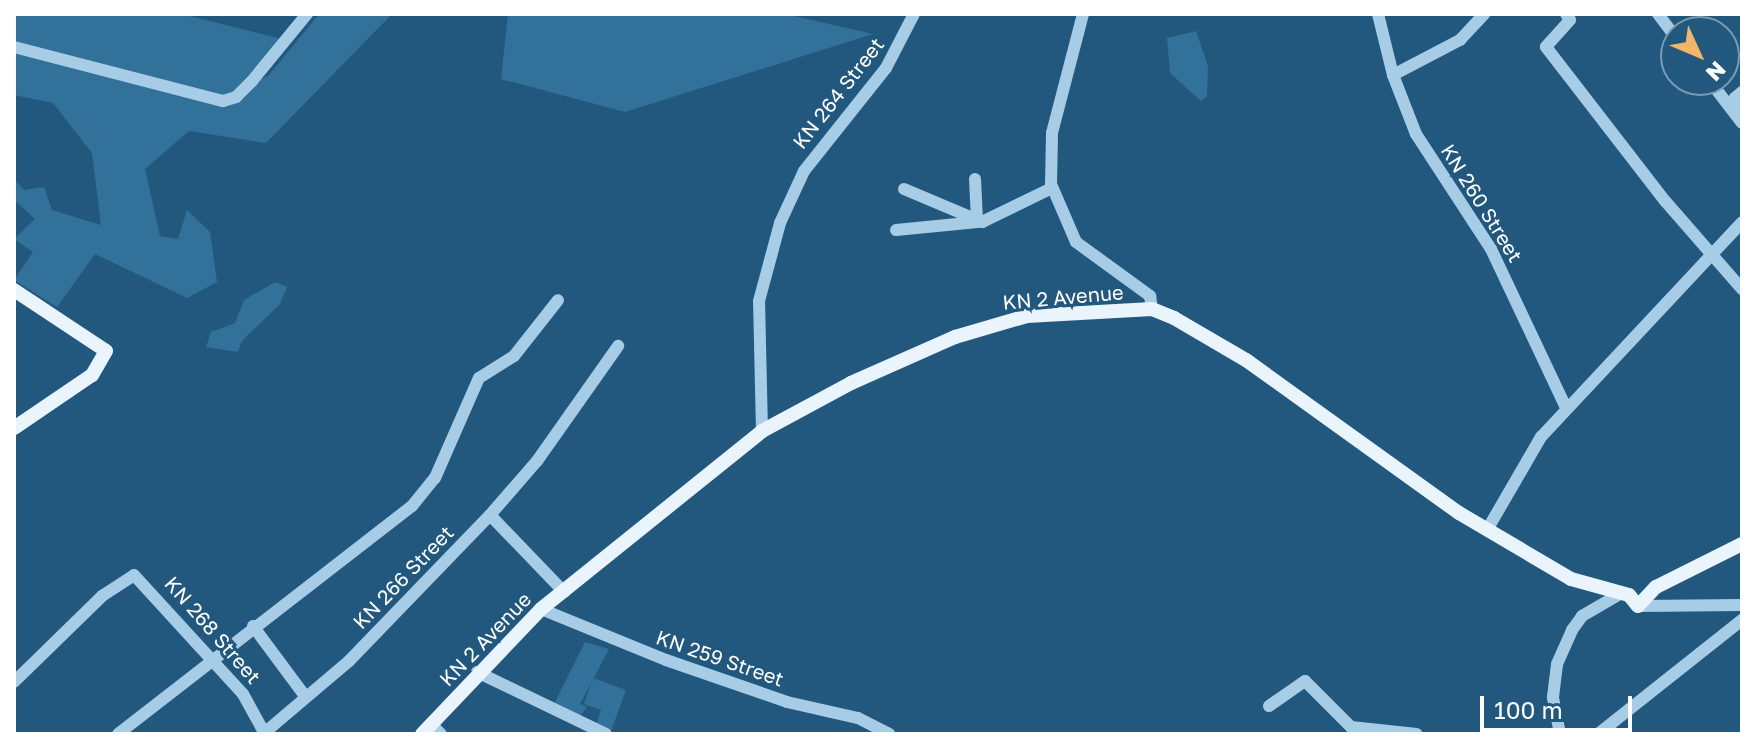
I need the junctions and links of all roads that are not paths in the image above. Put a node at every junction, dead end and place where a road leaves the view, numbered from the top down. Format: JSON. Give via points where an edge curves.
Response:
{"nodes":[{"id":1,"x":307,"y":14,"type":"edge"},
{"id":2,"x":914,"y":14,"type":"edge"},
{"id":3,"x":1083,"y":14,"type":"edge"},
{"id":4,"x":1378,"y":14,"type":"edge"},
{"id":5,"x":1484,"y":14,"type":"edge"},
{"id":6,"x":1566,"y":14,"type":"edge"},
{"id":7,"x":14,"y":47,"type":"edge"},
{"id":8,"x":1393,"y":75,"type":"junction"},
{"id":9,"x":1742,"y":92,"type":"edge"},
{"id":10,"x":1722,"y":96,"type":"edge"},
{"id":11,"x":1742,"y":122,"type":"edge"},
{"id":12,"x":975,"y":179,"type":"dead end"},
{"id":13,"x":1052,"y":188,"type":"junction"},
{"id":14,"x":904,"y":189,"type":"dead end"},
{"id":15,"x":979,"y":221,"type":"junction"},
{"id":16,"x":1742,"y":222,"type":"edge"},
{"id":17,"x":896,"y":230,"type":"dead end"},
{"id":18,"x":1710,"y":252,"type":"junction"},
{"id":19,"x":1742,"y":289,"type":"edge"},
{"id":20,"x":14,"y":290,"type":"edge"},
{"id":21,"x":558,"y":300,"type":"dead end"},
{"id":22,"x":1152,"y":309,"type":"junction"},
{"id":23,"x":618,"y":346,"type":"dead end"},
{"id":24,"x":1566,"y":408,"type":"junction"},
{"id":25,"x":20,"y":418,"type":"edge"},
{"id":26,"x":14,"y":428,"type":"edge"},
{"id":27,"x":762,"y":431,"type":"junction"},
{"id":28,"x":490,"y":515,"type":"junction"},
{"id":29,"x":1487,"y":530,"type":"junction"},
{"id":30,"x":1742,"y":544,"type":"edge"},
{"id":31,"x":564,"y":592,"type":"junction"},
{"id":32,"x":1620,"y":594,"type":"junction"},
{"id":33,"x":1742,"y":605,"type":"edge"},
{"id":34,"x":1638,"y":606,"type":"junction"},
{"id":35,"x":541,"y":609,"type":"junction"},
{"id":36,"x":1742,"y":620,"type":"edge"},
{"id":37,"x":253,"y":626,"type":"junction"},
{"id":38,"x":210,"y":659,"type":"junction"},
{"id":39,"x":477,"y":672,"type":"junction"},
{"id":40,"x":14,"y":682,"type":"edge"},
{"id":41,"x":305,"y":696,"type":"junction"},
{"id":42,"x":1269,"y":706,"type":"dead end"},
{"id":43,"x":431,"y":731,"type":"edge"},
{"id":44,"x":118,"y":734,"type":"edge"},
{"id":45,"x":264,"y":734,"type":"edge"},
{"id":46,"x":606,"y":734,"type":"edge"},
{"id":47,"x":889,"y":734,"type":"edge"},
{"id":48,"x":1417,"y":734,"type":"edge"},
{"id":49,"x":1560,"y":734,"type":"edge"},
{"id":50,"x":1598,"y":734,"type":"edge"}],
"edges":[{"from":1,"to":7,"type":"street","via":[[252,81],[236,97],[223,101]]},
{"from":2,"to":27,"type":"street","name":"KN 264 Street","via":[[886,68],[804,171],[780,223],[759,301]]},
{"from":3,"to":13,"type":"street","via":[[1052,133]]},
{"from":4,"to":8,"type":"street","name":"KN 260 Street"},
{"from":5,"to":8,"type":"street","via":[[1460,40]]},
{"from":6,"to":18,"type":"street","via":[[1570,20],[1546,47]]},
{"from":8,"to":24,"type":"street","name":"KN 260 Street","via":[[1416,134],[1491,249]]},
{"from":9,"to":11,"type":"street","via":[[1735,98]]},
{"from":10,"to":11,"type":"street"},
{"from":12,"to":15,"type":"street"},
{"from":13,"to":15,"type":"street"},
{"from":13,"to":22,"type":"street","via":[[1076,242],[1155,300]]},
{"from":14,"to":15,"type":"street"},
{"from":15,"to":17,"type":"street"},
{"from":16,"to":18,"type":"street"},
{"from":18,"to":19,"type":"street"},
{"from":18,"to":24,"type":"street"},
{"from":20,"to":25,"type":"main road","via":[[106,351],[92,375]]},
{"from":21,"to":37,"type":"street","via":[[514,356],[479,378],[435,478],[412,506]]},
{"from":22,"to":27,"type":"main road","name":"KN 2 Avenue","via":[[1055,313],[991,324],[851,383]]},
{"from":22,"to":29,"type":"main road","name":"KN 2 Avenue","via":[[1246,360]]},
{"from":23,"to":28,"type":"street","name":"KN 266 Street","via":[[537,461]]},
{"from":24,"to":29,"type":"street","via":[[1531,452]]},
{"from":25,"to":26,"type":"main road"},
{"from":27,"to":31,"type":"main road","name":"KN 2 Avenue"},
{"from":28,"to":31,"type":"street"},
{"from":28,"to":41,"type":"street","name":"KN 266 Street","via":[[403,608]]},
{"from":29,"to":32,"type":"main road","name":"KN 2 Avenue","via":[[1571,579]]},
{"from":30,"to":34,"type":"main road","via":[[1656,587]]},
{"from":31,"to":35,"type":"main road","name":"KN 2 Avenue"},
{"from":32,"to":34,"type":"main road","name":"KN 2 Avenue","via":[[1629,595]]},
{"from":32,"to":49,"type":"street","via":[[1582,616],[1557,664],[1553,697]]},
{"from":33,"to":34,"type":"street"},
{"from":35,"to":39,"type":"main road","name":"KN 2 Avenue"},
{"from":35,"to":47,"type":"street","name":"KN 259 Street","via":[[666,660],[787,702],[858,718]]},
{"from":36,"to":50,"type":"street"},
{"from":37,"to":38,"type":"street"},
{"from":37,"to":41,"type":"street"},
{"from":38,"to":40,"type":"street","name":"KN 268 Street","via":[[144,581],[129,575]]},
{"from":38,"to":44,"type":"street"},
{"from":38,"to":45,"type":"street","name":"KN 268 Street","via":[[253,707]]},
{"from":39,"to":43,"type":"main road","name":"KN 2 Avenue"},
{"from":39,"to":46,"type":"street"},
{"from":41,"to":45,"type":"street","name":"KN 266 Street"},
{"from":42,"to":48,"type":"street","via":[[1305,681],[1351,727]]}]}
